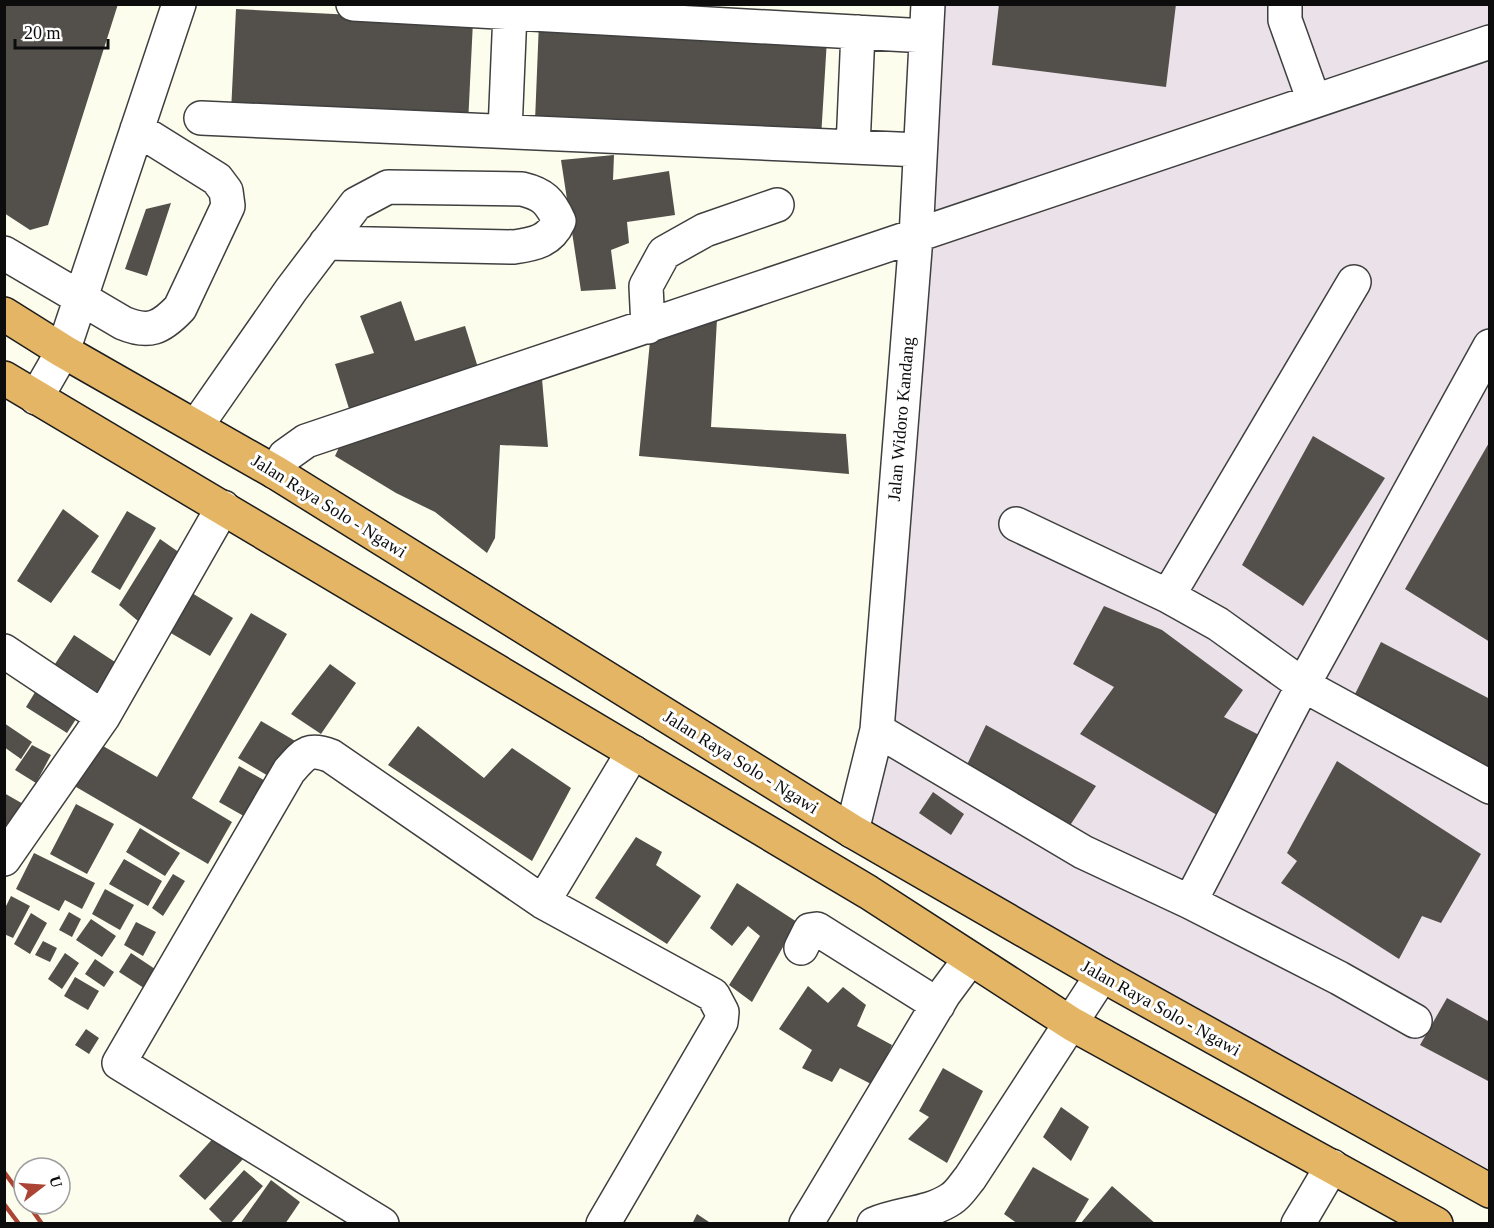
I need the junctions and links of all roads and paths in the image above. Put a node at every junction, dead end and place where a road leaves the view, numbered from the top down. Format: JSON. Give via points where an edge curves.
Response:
{"nodes":[{"id":1,"x":179,"y":4,"type":"edge"},
{"id":2,"x":353,"y":4,"type":"edge"},
{"id":3,"x":928,"y":4,"type":"edge"},
{"id":4,"x":1285,"y":4,"type":"edge"},
{"id":5,"x":510,"y":12,"type":"junction"},
{"id":6,"x":858,"y":32,"type":"junction"},
{"id":7,"x":926,"y":36,"type":"junction"},
{"id":8,"x":1490,"y":42,"type":"edge"},
{"id":9,"x":1314,"y":101,"type":"junction"},
{"id":10,"x":201,"y":118,"type":"dead end"},
{"id":11,"x":136,"y":129,"type":"junction"},
{"id":12,"x":505,"y":132,"type":"junction"},
{"id":13,"x":853,"y":147,"type":"junction"},
{"id":14,"x":920,"y":150,"type":"junction"},
{"id":15,"x":777,"y":205,"type":"dead end"},
{"id":16,"x":916,"y":237,"type":"junction"},
{"id":17,"x":326,"y":243,"type":"junction"},
{"id":18,"x":4,"y":253,"type":"edge"},
{"id":19,"x":1354,"y":282,"type":"dead end"},
{"id":20,"x":81,"y":299,"type":"junction"},
{"id":21,"x":4,"y":314,"type":"edge"},
{"id":22,"x":648,"y":327,"type":"junction"},
{"id":23,"x":1490,"y":346,"type":"edge"},
{"id":24,"x":63,"y":351,"type":"junction"},
{"id":25,"x":4,"y":378,"type":"edge"},
{"id":26,"x":36,"y":398,"type":"junction"},
{"id":27,"x":197,"y":426,"type":"junction"},
{"id":28,"x":275,"y":472,"type":"junction"},
{"id":29,"x":223,"y":507,"type":"junction"},
{"id":30,"x":1016,"y":524,"type":"dead end"},
{"id":31,"x":1168,"y":596,"type":"junction"},
{"id":32,"x":4,"y":651,"type":"edge"},
{"id":33,"x":1303,"y":685,"type":"junction"},
{"id":34,"x":103,"y":717,"type":"junction"},
{"id":35,"x":877,"y":730,"type":"junction"},
{"id":36,"x":633,"y":752,"type":"junction"},
{"id":37,"x":1490,"y":787,"type":"edge"},
{"id":38,"x":852,"y":831,"type":"junction"},
{"id":39,"x":4,"y":859,"type":"edge"},
{"id":40,"x":543,"y":902,"type":"junction"},
{"id":41,"x":1190,"y":902,"type":"junction"},
{"id":42,"x":801,"y":948,"type":"dead end"},
{"id":43,"x":970,"y":958,"type":"junction"},
{"id":44,"x":1102,"y":975,"type":"junction"},
{"id":45,"x":938,"y":1005,"type":"junction"},
{"id":46,"x":1415,"y":1022,"type":"dead end"},
{"id":47,"x":1072,"y":1024,"type":"junction"},
{"id":48,"x":1332,"y":1166,"type":"junction"},
{"id":49,"x":1490,"y":1191,"type":"edge"},
{"id":50,"x":923,"y":1217,"type":"edge"},
{"id":51,"x":382,"y":1224,"type":"edge"},
{"id":52,"x":603,"y":1224,"type":"edge"},
{"id":53,"x":806,"y":1224,"type":"edge"},
{"id":54,"x":874,"y":1224,"type":"edge"},
{"id":55,"x":1298,"y":1224,"type":"edge"},
{"id":56,"x":1436,"y":1224,"type":"edge"}],
"edges":[{"from":1,"to":11,"type":"street"},
{"from":2,"to":5,"type":"street"},
{"from":3,"to":7,"type":"street","name":"Jalan Widoro Kandang"},
{"from":4,"to":9,"type":"street","via":[[1285,20]]},
{"from":5,"to":6,"type":"street"},
{"from":5,"to":12,"type":"street"},
{"from":6,"to":7,"type":"street"},
{"from":6,"to":13,"type":"street"},
{"from":7,"to":14,"type":"street","name":"Jalan Widoro Kandang"},
{"from":8,"to":9,"type":"street"},
{"from":9,"to":16,"type":"street"},
{"from":10,"to":12,"type":"street"},
{"from":11,"to":20,"type":"street"},
{"from":11,"to":20,"type":"street","via":[[217,179],[226,191],[228,206],[180,308],[167,321],[152,329],[137,329]]},
{"from":12,"to":13,"type":"street"},
{"from":13,"to":14,"type":"street"},
{"from":14,"to":16,"type":"street","name":"Jalan Widoro Kandang"},
{"from":15,"to":22,"type":"street","via":[[705,230],[664,253],[646,286]]},
{"from":16,"to":22,"type":"street"},
{"from":16,"to":35,"type":"street","name":"Jalan Widoro Kandang"},
{"from":17,"to":17,"type":"street","via":[[356,204],[388,186],[522,189],[540,194],[552,204],[559,221],[553,233],[536,244],[514,247]]},
{"from":17,"to":27,"type":"street"},
{"from":18,"to":20,"type":"street"},
{"from":19,"to":31,"type":"street"},
{"from":20,"to":24,"type":"street"},
{"from":21,"to":24,"type":"highway","name":"Jalan Raya Solo - Ngawi"},
{"from":22,"to":28,"type":"street","via":[[306,441],[285,456]]},
{"from":23,"to":33,"type":"street"},
{"from":24,"to":26,"type":"street"},
{"from":24,"to":27,"type":"highway","name":"Jalan Raya Solo - Ngawi"},
{"from":25,"to":26,"type":"highway"},
{"from":26,"to":29,"type":"highway"},
{"from":27,"to":28,"type":"highway","name":"Jalan Raya Solo - Ngawi"},
{"from":28,"to":38,"type":"highway","name":"Jalan Raya Solo - Ngawi"},
{"from":29,"to":34,"type":"street"},
{"from":29,"to":36,"type":"highway"},
{"from":30,"to":31,"type":"street"},
{"from":31,"to":33,"type":"street","via":[[1218,624]]},
{"from":32,"to":34,"type":"street"},
{"from":33,"to":37,"type":"street"},
{"from":33,"to":41,"type":"street"},
{"from":34,"to":39,"type":"street"},
{"from":35,"to":38,"type":"street","name":"Jalan Widoro Kandang"},
{"from":35,"to":41,"type":"street","via":[[1083,852]]},
{"from":36,"to":40,"type":"street"},
{"from":36,"to":43,"type":"highway","via":[[868,891]]},
{"from":38,"to":44,"type":"highway","name":"Jalan Raya Solo - Ngawi"},
{"from":40,"to":51,"type":"street","via":[[331,756],[310,752],[289,771],[119,1063]]},
{"from":40,"to":52,"type":"street","via":[[713,995],[722,1012],[721,1022]]},
{"from":41,"to":46,"type":"street","via":[[1339,978]]},
{"from":42,"to":45,"type":"street","via":[[810,930],[817,929]]},
{"from":43,"to":45,"type":"street"},
{"from":43,"to":47,"type":"highway"},
{"from":44,"to":47,"type":"street"},
{"from":44,"to":49,"type":"highway","name":"Jalan Raya Solo - Ngawi"},
{"from":45,"to":53,"type":"street"},
{"from":47,"to":48,"type":"highway"},
{"from":47,"to":50,"type":"street","via":[[970,1178],[953,1198]]},
{"from":48,"to":55,"type":"street"},
{"from":48,"to":56,"type":"highway"},
{"from":50,"to":54,"type":"street"}]}
